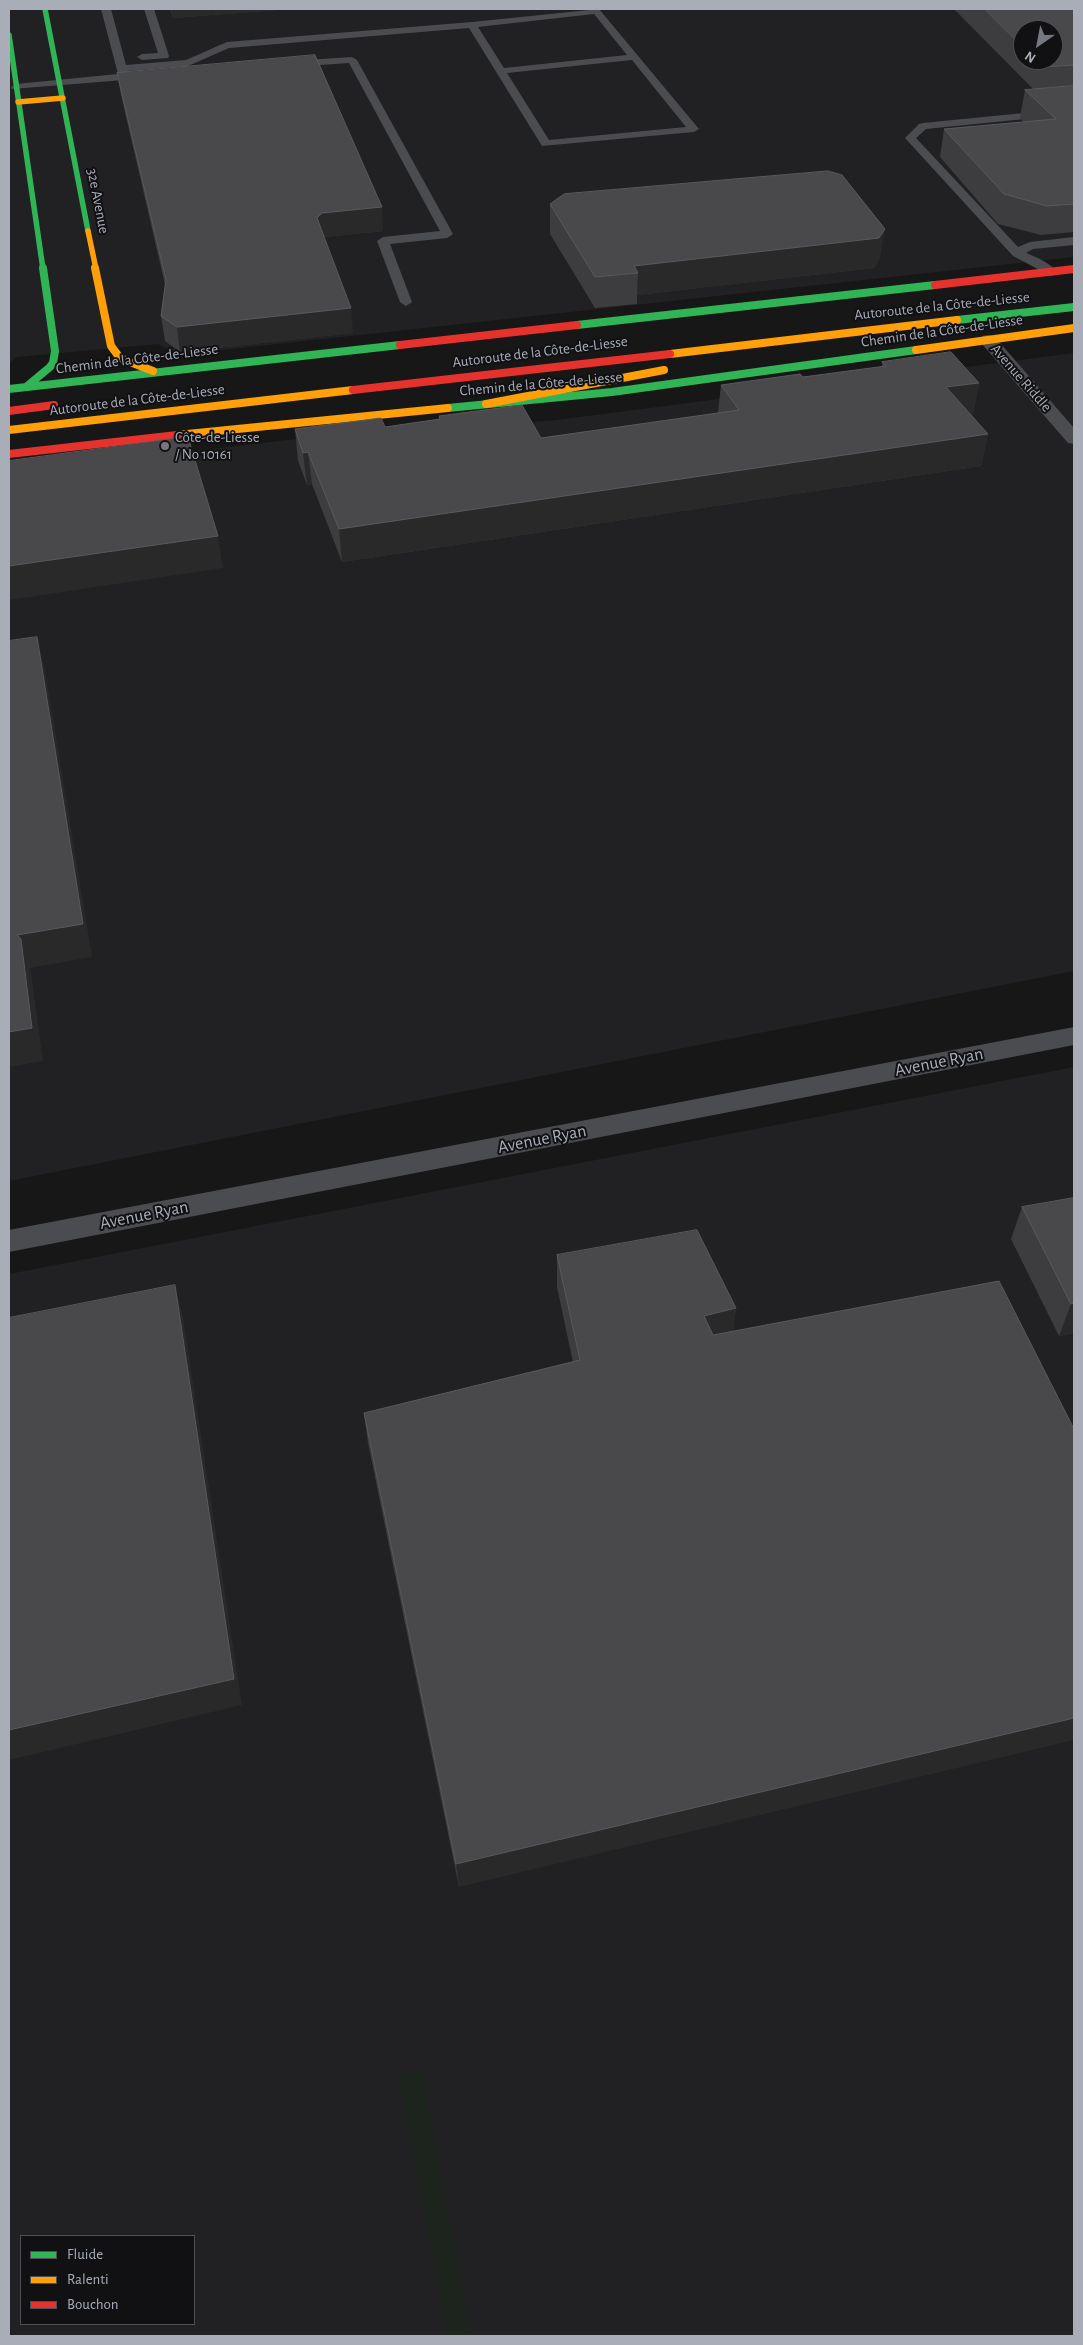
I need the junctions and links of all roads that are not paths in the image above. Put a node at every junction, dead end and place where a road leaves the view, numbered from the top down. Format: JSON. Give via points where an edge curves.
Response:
{"nodes":[{"id":1,"x":45,"y":9,"type":"edge"},
{"id":2,"x":106,"y":9,"type":"edge"},
{"id":3,"x":149,"y":9,"type":"edge"},
{"id":4,"x":595,"y":10,"type":"edge"},
{"id":5,"x":472,"y":26,"type":"junction"},
{"id":6,"x":9,"y":35,"type":"edge"},
{"id":7,"x":634,"y":57,"type":"junction"},
{"id":8,"x":282,"y":65,"type":"edge"},
{"id":9,"x":121,"y":68,"type":"junction"},
{"id":10,"x":193,"y":72,"type":"edge"},
{"id":11,"x":500,"y":72,"type":"junction"},
{"id":12,"x":60,"y":82,"type":"junction"},
{"id":13,"x":16,"y":86,"type":"junction"},
{"id":14,"x":63,"y":98,"type":"junction"},
{"id":15,"x":18,"y":102,"type":"junction"},
{"id":16,"x":1074,"y":111,"type":"edge"},
{"id":17,"x":1074,"y":241,"type":"edge"},
{"id":18,"x":1017,"y":253,"type":"junction"},
{"id":19,"x":1074,"y":269,"type":"edge"},
{"id":20,"x":1051,"y":272,"type":"junction"},
{"id":21,"x":406,"y":302,"type":"dead end"},
{"id":22,"x":1074,"y":306,"type":"edge"},
{"id":23,"x":1074,"y":328,"type":"edge"},
{"id":24,"x":857,"y":331,"type":"junction"},
{"id":25,"x":988,"y":340,"type":"junction"},
{"id":26,"x":704,"y":362,"type":"dead end"},
{"id":27,"x":676,"y":367,"type":"dead end"},
{"id":28,"x":157,"y":372,"type":"junction"},
{"id":29,"x":26,"y":387,"type":"junction"},
{"id":30,"x":9,"y":389,"type":"edge"},
{"id":31,"x":63,"y":404,"type":"dead end"},
{"id":32,"x":486,"y":404,"type":"junction"},
{"id":33,"x":9,"y":411,"type":"edge"},
{"id":34,"x":9,"y":430,"type":"edge"},
{"id":35,"x":1074,"y":439,"type":"edge"},
{"id":36,"x":9,"y":454,"type":"edge"},
{"id":37,"x":1074,"y":1036,"type":"edge"},
{"id":38,"x":9,"y":1241,"type":"edge"}],
"edges":[{"from":1,"to":12,"type":"main road","name":"32e Avenue"},
{"from":2,"to":9,"type":"lane"},
{"from":3,"to":9,"type":"lane","via":[[164,56]]},
{"from":4,"to":5,"type":"lane"},
{"from":4,"to":7,"type":"lane"},
{"from":5,"to":9,"type":"lane","via":[[227,45],[188,63]]},
{"from":5,"to":11,"type":"lane"},
{"from":6,"to":13,"type":"main road"},
{"from":7,"to":11,"type":"lane"},
{"from":7,"to":11,"type":"lane","via":[[694,129],[546,144]]},
{"from":8,"to":21,"type":"lane","via":[[352,60],[447,234],[383,241]]},
{"from":9,"to":10,"type":"lane"},
{"from":9,"to":12,"type":"lane"},
{"from":12,"to":13,"type":"lane"},
{"from":12,"to":14,"type":"main road","name":"32e Avenue"},
{"from":13,"to":15,"type":"main road"},
{"from":14,"to":15,"type":"main road"},
{"from":14,"to":28,"type":"main road","name":"32e Avenue","via":[[111,346],[124,360]]},
{"from":15,"to":29,"type":"main road","via":[[55,350],[50,367]]},
{"from":16,"to":18,"type":"lane","via":[[923,126],[910,138]]},
{"from":17,"to":18,"type":"lane","via":[[1030,246]]},
{"from":18,"to":20,"type":"lane"},
{"from":19,"to":20,"type":"main road","name":"Chemin de la Côte-de-Liesse"},
{"from":20,"to":28,"type":"main road","name":"Chemin de la Côte-de-Liesse"},
{"from":22,"to":24,"type":"main road","name":"Autoroute de la Côte-de-Liesse"},
{"from":23,"to":25,"type":"main road","name":"Chemin de la Côte-de-Liesse"},
{"from":24,"to":26,"type":"main road"},
{"from":24,"to":34,"type":"main road","name":"Autoroute de la Côte-de-Liesse"},
{"from":25,"to":32,"type":"main road","name":"Chemin de la Côte-de-Liesse","via":[[686,383]]},
{"from":25,"to":35,"type":"street","name":"Avenue Riddle"},
{"from":27,"to":32,"type":"main road"},
{"from":28,"to":29,"type":"main road","name":"Chemin de la Côte-de-Liesse"},
{"from":29,"to":30,"type":"main road","name":"Chemin de la Côte-de-Liesse"},
{"from":31,"to":33,"type":"main road","name":"Autoroute de la Côte-de-Liesse"},
{"from":32,"to":36,"type":"main road","name":"Chemin de la Côte-de-Liesse"},
{"from":37,"to":38,"type":"street","name":"Avenue Ryan"}]}
